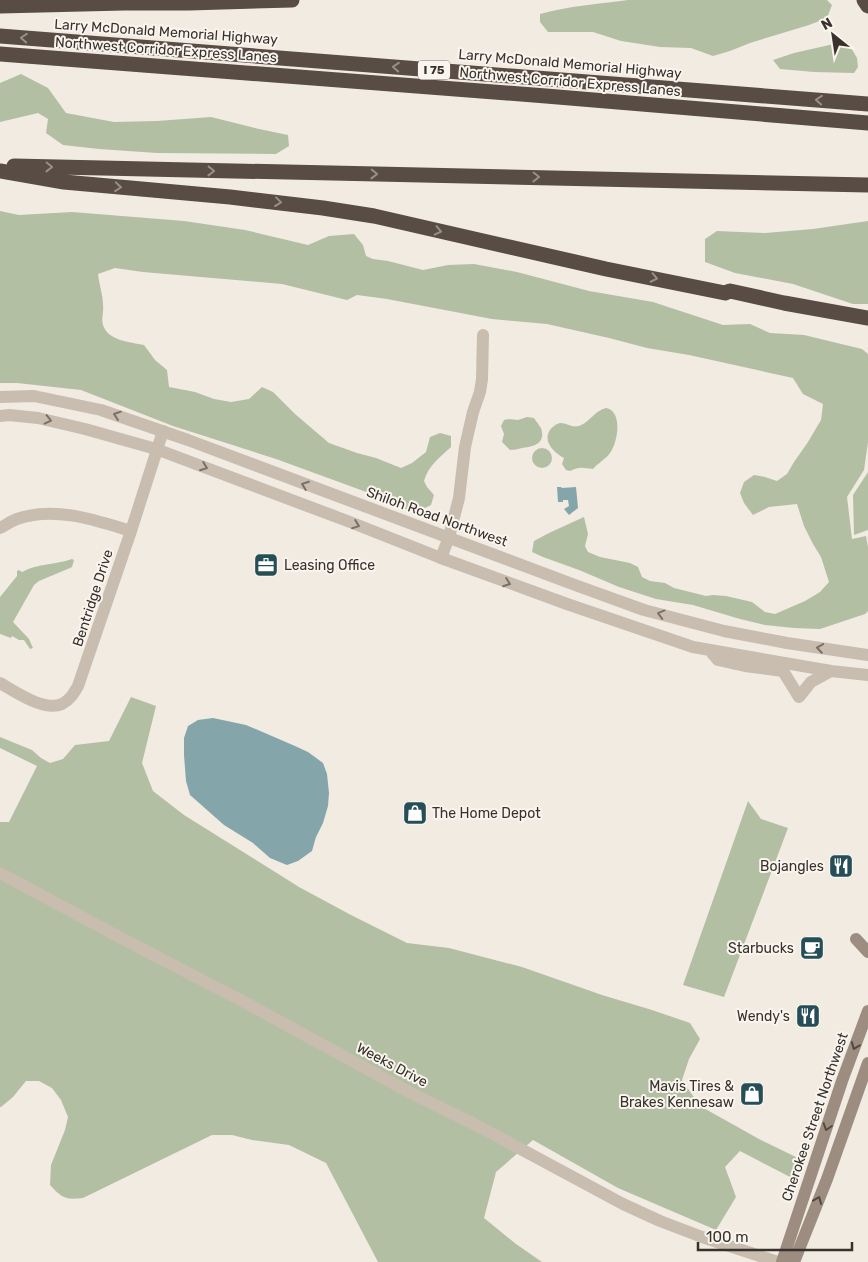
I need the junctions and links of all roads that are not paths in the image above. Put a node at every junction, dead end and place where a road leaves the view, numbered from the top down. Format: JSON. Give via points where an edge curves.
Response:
{"nodes":[{"id":1,"x":292,"y":0,"type":"edge"},
{"id":2,"x":864,"y":0,"type":"edge"},
{"id":3,"x":0,"y":6,"type":"edge"},
{"id":4,"x":868,"y":6,"type":"edge"},
{"id":5,"x":0,"y":36,"type":"edge"},
{"id":6,"x":0,"y":54,"type":"edge"},
{"id":7,"x":868,"y":104,"type":"edge"},
{"id":8,"x":868,"y":124,"type":"edge"},
{"id":9,"x":0,"y":166,"type":"edge"},
{"id":10,"x":0,"y":171,"type":"edge"},
{"id":11,"x":868,"y":184,"type":"edge"},
{"id":12,"x":725,"y":293,"type":"junction"},
{"id":13,"x":868,"y":318,"type":"edge"},
{"id":14,"x":868,"y":326,"type":"edge"},
{"id":15,"x":483,"y":335,"type":"dead end"},
{"id":16,"x":0,"y":397,"type":"edge"},
{"id":17,"x":0,"y":416,"type":"edge"},
{"id":18,"x":163,"y":431,"type":"junction"},
{"id":19,"x":156,"y":450,"type":"junction"},
{"id":20,"x":0,"y":528,"type":"edge"},
{"id":21,"x":131,"y":532,"type":"junction"},
{"id":22,"x":449,"y":537,"type":"junction"},
{"id":23,"x":441,"y":558,"type":"junction"},
{"id":24,"x":708,"y":650,"type":"junction"},
{"id":25,"x":868,"y":656,"type":"edge"},
{"id":26,"x":831,"y":671,"type":"junction"},
{"id":27,"x":868,"y":675,"type":"edge"},
{"id":28,"x":0,"y":683,"type":"edge"},
{"id":29,"x":0,"y":873,"type":"edge"},
{"id":30,"x":868,"y":937,"type":"edge"},
{"id":31,"x":868,"y":952,"type":"edge"},
{"id":32,"x":868,"y":1011,"type":"edge"},
{"id":33,"x":868,"y":1063,"type":"edge"},
{"id":34,"x":778,"y":1262,"type":"edge"},
{"id":35,"x":782,"y":1262,"type":"edge"},
{"id":36,"x":794,"y":1262,"type":"edge"}],
"edges":[{"from":1,"to":3,"type":"highway"},
{"from":2,"to":4,"type":"highway"},
{"from":7,"to":5,"type":"highway","name":"Larry McDonald Memorial Highway","number":"I 75","one_way":true},
{"from":6,"to":8,"type":"highway","name":"Northwest Corridor Express Lanes"},
{"from":9,"to":11,"type":"highway","one_way":true},
{"from":10,"to":12,"type":"highway","one_way":true,"via":[[64,182],[230,197],[374,216]]},
{"from":12,"to":13,"type":"highway","via":[[730,291]]},
{"from":12,"to":14,"type":"highway","via":[[730,300]]},
{"from":15,"to":22,"type":"street","via":[[482,379],[473,412],[477,423],[474,449],[464,458],[459,498]]},
{"from":18,"to":16,"type":"street","name":"Shiloh Road Northwest","one_way":true,"via":[[75,404],[34,396]]},
{"from":17,"to":19,"type":"street","one_way":true,"via":[[38,418]]},
{"from":18,"to":19,"type":"street","name":"Bentridge Drive"},
{"from":22,"to":18,"type":"street","name":"Shiloh Road Northwest","one_way":true},
{"from":19,"to":21,"type":"street","name":"Bentridge Drive"},
{"from":19,"to":23,"type":"street","one_way":true},
{"from":20,"to":21,"type":"street","via":[[17,519],[47,513],[84,517]]},
{"from":21,"to":28,"type":"street","name":"Bentridge Drive","via":[[86,666],[71,698],[62,704],[48,706]]},
{"from":22,"to":23,"type":"street"},
{"from":25,"to":22,"type":"street","name":"Shiloh Road Northwest","one_way":true,"via":[[724,631],[644,610]]},
{"from":23,"to":24,"type":"street","one_way":true},
{"from":24,"to":26,"type":"street"},
{"from":24,"to":26,"type":"street","via":[[718,660],[782,671],[799,697],[811,682]]},
{"from":26,"to":27,"type":"street"},
{"from":29,"to":34,"type":"street","name":"Weeks Drive","via":[[623,1204],[702,1238]]},
{"from":30,"to":31,"type":"main road","via":[[856,939]]},
{"from":32,"to":35,"type":"main road","name":"Cherokee Street Northwest","one_way":true},
{"from":36,"to":33,"type":"main road","one_way":true}]}
